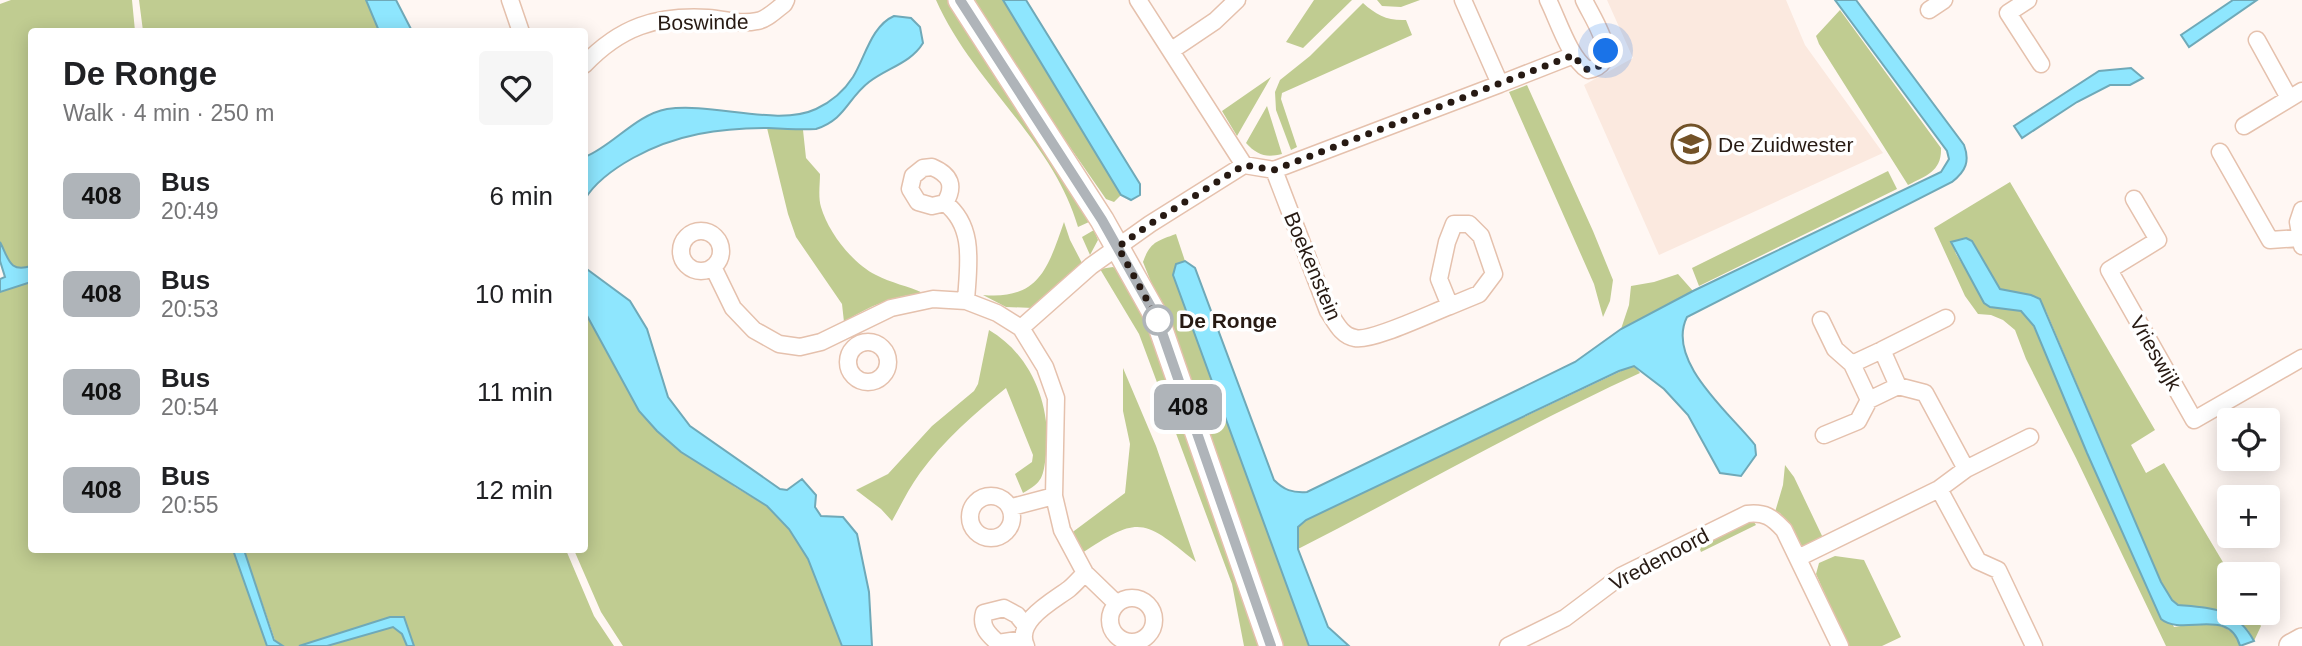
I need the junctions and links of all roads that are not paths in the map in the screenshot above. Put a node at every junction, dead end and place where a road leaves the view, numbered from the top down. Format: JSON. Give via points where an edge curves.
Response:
{"nodes":[{"id":1,"x":510,"y":0,"type":"edge"},
{"id":2,"x":786,"y":0,"type":"edge"},
{"id":3,"x":960,"y":0,"type":"edge"},
{"id":4,"x":1138,"y":0,"type":"edge"},
{"id":5,"x":1237,"y":0,"type":"edge"},
{"id":6,"x":1463,"y":0,"type":"edge"},
{"id":7,"x":1549,"y":0,"type":"edge"},
{"id":8,"x":1584,"y":0,"type":"edge"},
{"id":9,"x":1944,"y":0,"type":"edge"},
{"id":10,"x":2023,"y":1,"type":"edge"},
{"id":11,"x":1929,"y":10,"type":"dead end"},
{"id":12,"x":520,"y":28,"type":"edge"},
{"id":13,"x":2257,"y":40,"type":"dead end"},
{"id":14,"x":1172,"y":50,"type":"junction"},
{"id":15,"x":1574,"y":55,"type":"junction"},
{"id":16,"x":588,"y":61,"type":"edge"},
{"id":17,"x":2041,"y":64,"type":"dead end"},
{"id":18,"x":1500,"y":84,"type":"junction"},
{"id":19,"x":2295,"y":94,"type":"edge"},
{"id":20,"x":2244,"y":126,"type":"dead end"},
{"id":21,"x":2220,"y":152,"type":"dead end"},
{"id":22,"x":1244,"y":165,"type":"junction"},
{"id":23,"x":1274,"y":170,"type":"junction"},
{"id":24,"x":2134,"y":199,"type":"dead end"},
{"id":25,"x":945,"y":203,"type":"dead end"},
{"id":26,"x":2302,"y":210,"type":"edge"},
{"id":27,"x":2301,"y":242,"type":"edge"},
{"id":28,"x":1118,"y":247,"type":"junction"},
{"id":29,"x":714,"y":269,"type":"dead end"},
{"id":30,"x":966,"y":301,"type":"junction"},
{"id":31,"x":1450,"y":306,"type":"junction"},
{"id":32,"x":1946,"y":318,"type":"dead end"},
{"id":33,"x":1821,"y":320,"type":"dead end"},
{"id":34,"x":855,"y":326,"type":"junction"},
{"id":35,"x":1021,"y":328,"type":"junction"},
{"id":36,"x":861,"y":343,"type":"dead end"},
{"id":37,"x":1882,"y":350,"type":"junction"},
{"id":38,"x":2302,"y":358,"type":"edge"},
{"id":39,"x":1852,"y":364,"type":"junction"},
{"id":40,"x":1898,"y":386,"type":"junction"},
{"id":41,"x":1869,"y":400,"type":"junction"},
{"id":42,"x":1824,"y":435,"type":"dead end"},
{"id":43,"x":2030,"y":437,"type":"dead end"},
{"id":44,"x":1966,"y":469,"type":"junction"},
{"id":45,"x":1940,"y":489,"type":"junction"},
{"id":46,"x":1054,"y":496,"type":"junction"},
{"id":47,"x":1012,"y":507,"type":"dead end"},
{"id":48,"x":1798,"y":558,"type":"junction"},
{"id":49,"x":1085,"y":573,"type":"junction"},
{"id":50,"x":1116,"y":603,"type":"dead end"},
{"id":51,"x":1025,"y":637,"type":"edge"},
{"id":52,"x":2302,"y":639,"type":"edge"},
{"id":53,"x":1271,"y":646,"type":"edge"},
{"id":54,"x":1508,"y":646,"type":"edge"},
{"id":55,"x":1840,"y":646,"type":"edge"},
{"id":56,"x":2035,"y":646,"type":"edge"},
{"id":57,"x":2291,"y":646,"type":"edge"}],
"edges":[{"from":1,"to":12,"type":"street"},
{"from":2,"to":16,"type":"street","name":"Boswinde","via":[[760,21],[654,21],[626,31]]},
{"from":3,"to":28,"type":"street"},
{"from":4,"to":14,"type":"street"},
{"from":5,"to":14,"type":"street"},
{"from":6,"to":18,"type":"street"},
{"from":7,"to":15,"type":"street"},
{"from":8,"to":15,"type":"street","via":[[1604,41],[1605,61],[1588,70]]},
{"from":9,"to":11,"type":"street"},
{"from":10,"to":17,"type":"street","via":[[2008,13]]},
{"from":13,"to":19,"type":"street"},
{"from":14,"to":22,"type":"street"},
{"from":15,"to":18,"type":"street"},
{"from":18,"to":23,"type":"street"},
{"from":19,"to":20,"type":"street"},
{"from":21,"to":27,"type":"street","via":[[2270,240]]},
{"from":22,"to":23,"type":"street"},
{"from":22,"to":28,"type":"street"},
{"from":23,"to":31,"type":"street","name":"Boekenstein","via":[[1328,311],[1340,329],[1355,338],[1373,336]]},
{"from":24,"to":38,"type":"street","name":"Vrieswijk","via":[[2158,240],[2109,270],[2194,420]]},
{"from":25,"to":30,"type":"street","via":[[965,227],[969,255]]},
{"from":26,"to":27,"type":"street","via":[[2298,222]]},
{"from":28,"to":35,"type":"street"},
{"from":28,"to":53,"type":"street","via":[[1158,322]]},
{"from":29,"to":34,"type":"street","via":[[733,308],[754,330],[779,344],[800,347]]},
{"from":30,"to":34,"type":"street","via":[[922,301],[891,308]]},
{"from":30,"to":35,"type":"street"},
{"from":31,"to":31,"type":"street","name":"Boekenstein","via":[[1479,294],[1493,274],[1481,236],[1469,223],[1454,224],[1447,242],[1439,279]]},
{"from":32,"to":37,"type":"street"},
{"from":33,"to":39,"type":"street","via":[[1835,349]]},
{"from":34,"to":36,"type":"street"},
{"from":35,"to":46,"type":"street","via":[[1045,367],[1056,398]]},
{"from":37,"to":39,"type":"street"},
{"from":37,"to":40,"type":"street"},
{"from":39,"to":41,"type":"street"},
{"from":40,"to":41,"type":"street"},
{"from":40,"to":44,"type":"street","via":[[1925,393]]},
{"from":41,"to":42,"type":"street","via":[[1858,421]]},
{"from":43,"to":44,"type":"street"},
{"from":44,"to":45,"type":"street"},
{"from":45,"to":48,"type":"street"},
{"from":45,"to":56,"type":"street","via":[[1978,561],[1998,570]]},
{"from":46,"to":47,"type":"street"},
{"from":46,"to":49,"type":"street","via":[[1062,530]]},
{"from":48,"to":54,"type":"street","name":"Vredenoord","via":[[1784,530],[1770,516],[1747,514],[1621,576],[1565,618]]},
{"from":48,"to":55,"type":"street","name":"Vredenoord"},
{"from":49,"to":50,"type":"street"},
{"from":49,"to":51,"type":"street","via":[[1042,608]]},
{"from":52,"to":57,"type":"street"}]}
